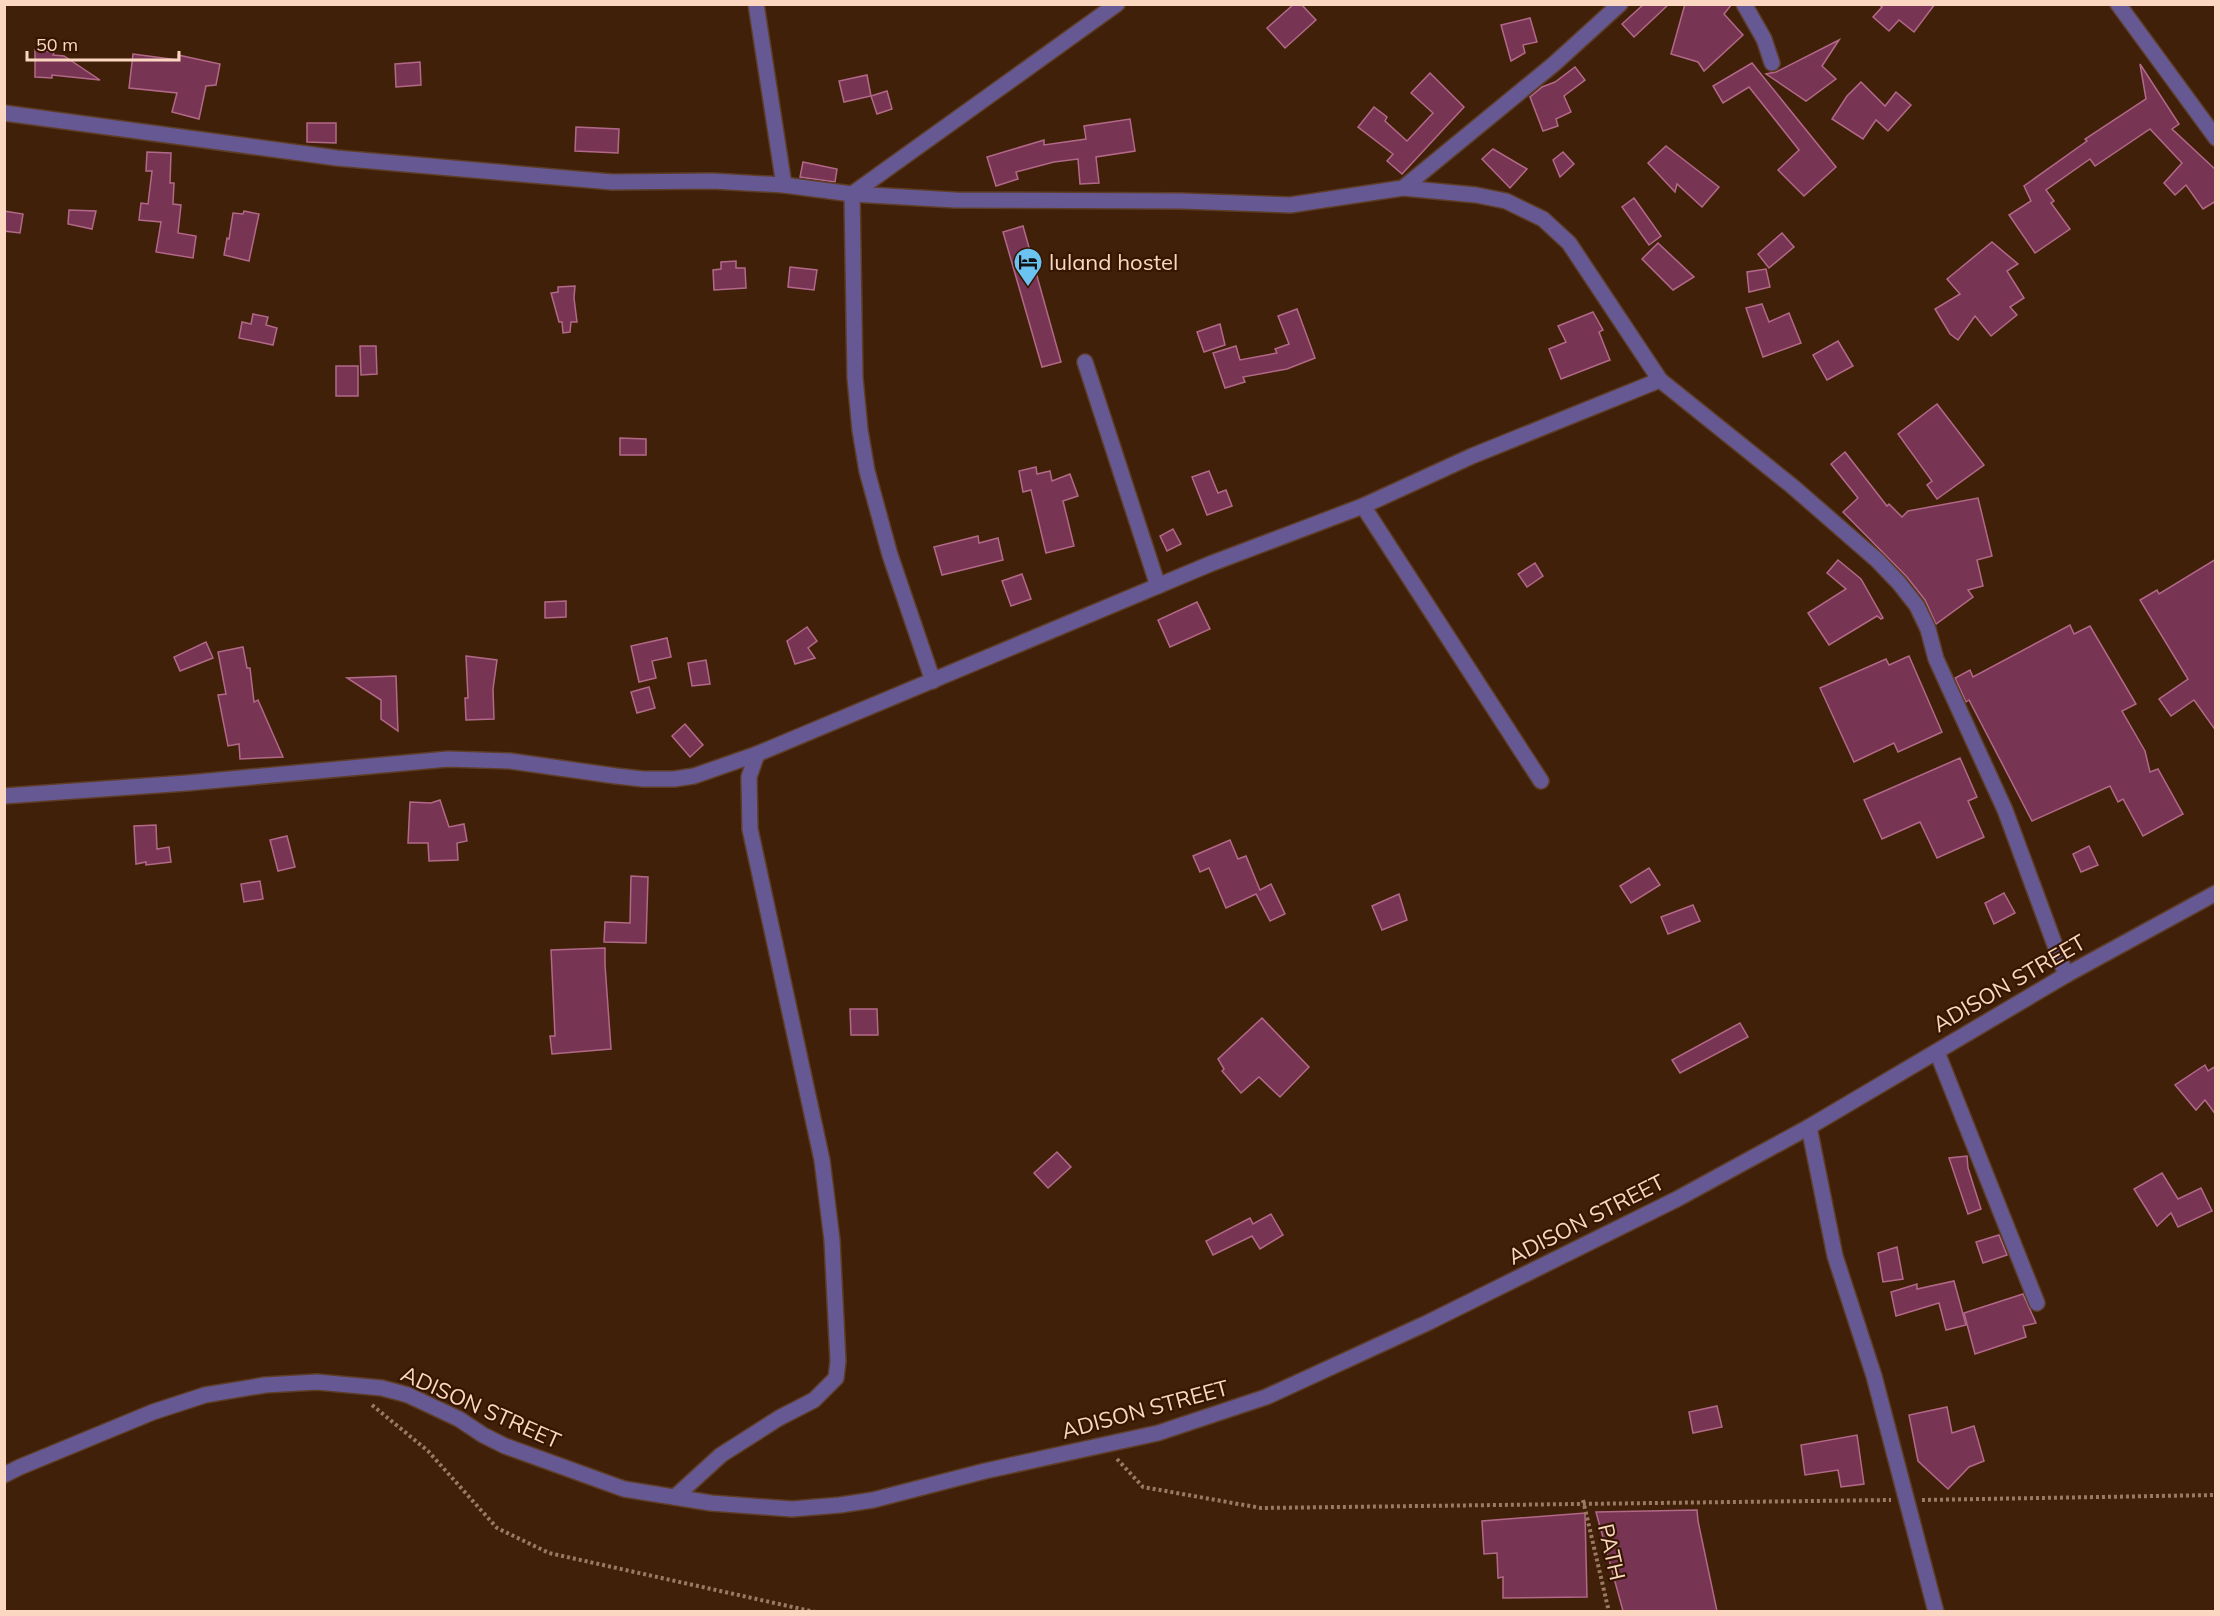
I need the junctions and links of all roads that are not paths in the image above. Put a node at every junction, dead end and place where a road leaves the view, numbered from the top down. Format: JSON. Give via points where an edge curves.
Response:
{"nodes":[{"id":1,"x":756,"y":4,"type":"edge"},
{"id":2,"x":1117,"y":4,"type":"edge"},
{"id":3,"x":1620,"y":4,"type":"edge"},
{"id":4,"x":1744,"y":4,"type":"edge"},
{"id":5,"x":2118,"y":4,"type":"edge"},
{"id":6,"x":1772,"y":63,"type":"dead end"},
{"id":7,"x":4,"y":113,"type":"edge"},
{"id":8,"x":2216,"y":138,"type":"edge"},
{"id":9,"x":784,"y":185,"type":"junction"},
{"id":10,"x":1403,"y":188,"type":"junction"},
{"id":11,"x":852,"y":194,"type":"junction"},
{"id":12,"x":1085,"y":362,"type":"dead end"},
{"id":13,"x":1659,"y":380,"type":"junction"},
{"id":14,"x":1363,"y":506,"type":"junction"},
{"id":15,"x":1158,"y":586,"type":"junction"},
{"id":16,"x":933,"y":681,"type":"junction"},
{"id":17,"x":757,"y":754,"type":"junction"},
{"id":18,"x":1541,"y":781,"type":"dead end"},
{"id":19,"x":4,"y":796,"type":"edge"},
{"id":20,"x":2216,"y":893,"type":"edge"},
{"id":21,"x":2066,"y":975,"type":"junction"},
{"id":22,"x":1937,"y":1052,"type":"junction"},
{"id":23,"x":1809,"y":1127,"type":"junction"},
{"id":24,"x":2037,"y":1303,"type":"dead end"},
{"id":25,"x":4,"y":1475,"type":"edge"},
{"id":26,"x":675,"y":1497,"type":"junction"},
{"id":27,"x":1936,"y":1611,"type":"edge"}],
"edges":[{"from":1,"to":9,"type":"street"},
{"from":2,"to":11,"type":"street"},
{"from":3,"to":10,"type":"street","via":[[1554,64]]},
{"from":4,"to":6,"type":"street","via":[[1764,39]]},
{"from":5,"to":8,"type":"street"},
{"from":7,"to":9,"type":"street","via":[[349,159],[612,182]]},
{"from":9,"to":11,"type":"street"},
{"from":10,"to":11,"type":"street","via":[[1290,205],[955,200]]},
{"from":10,"to":13,"type":"street","via":[[1506,201],[1543,219],[1569,243]]},
{"from":11,"to":16,"type":"street","via":[[855,378],[860,430],[890,555]]},
{"from":12,"to":15,"type":"street"},
{"from":13,"to":14,"type":"street","via":[[1472,456]]},
{"from":13,"to":21,"type":"street","via":[[1877,560],[1917,606],[1936,659],[2005,810]]},
{"from":14,"to":15,"type":"street"},
{"from":14,"to":18,"type":"street"},
{"from":15,"to":16,"type":"street"},
{"from":16,"to":17,"type":"street"},
{"from":17,"to":19,"type":"street","via":[[674,779],[643,780],[510,761],[448,759]]},
{"from":17,"to":26,"type":"street","via":[[749,777],[750,829],[822,1160],[832,1240],[838,1361],[836,1378],[814,1400],[721,1455]]},
{"from":20,"to":21,"type":"street","name":"ADISON STREET"},
{"from":21,"to":22,"type":"street","name":"ADISON STREET"},
{"from":22,"to":23,"type":"street","name":"ADISON STREET"},
{"from":22,"to":24,"type":"street"},
{"from":23,"to":26,"type":"street","name":"ADISON STREET","via":[[1522,1277],[1266,1397],[1168,1430],[840,1505],[792,1509]]},
{"from":23,"to":27,"type":"street","via":[[1835,1256],[1874,1376]]},
{"from":25,"to":26,"type":"street","name":"ADISON STREET","via":[[153,1412],[205,1395],[265,1385],[317,1382],[382,1388],[408,1395],[505,1446],[624,1489]]}]}
